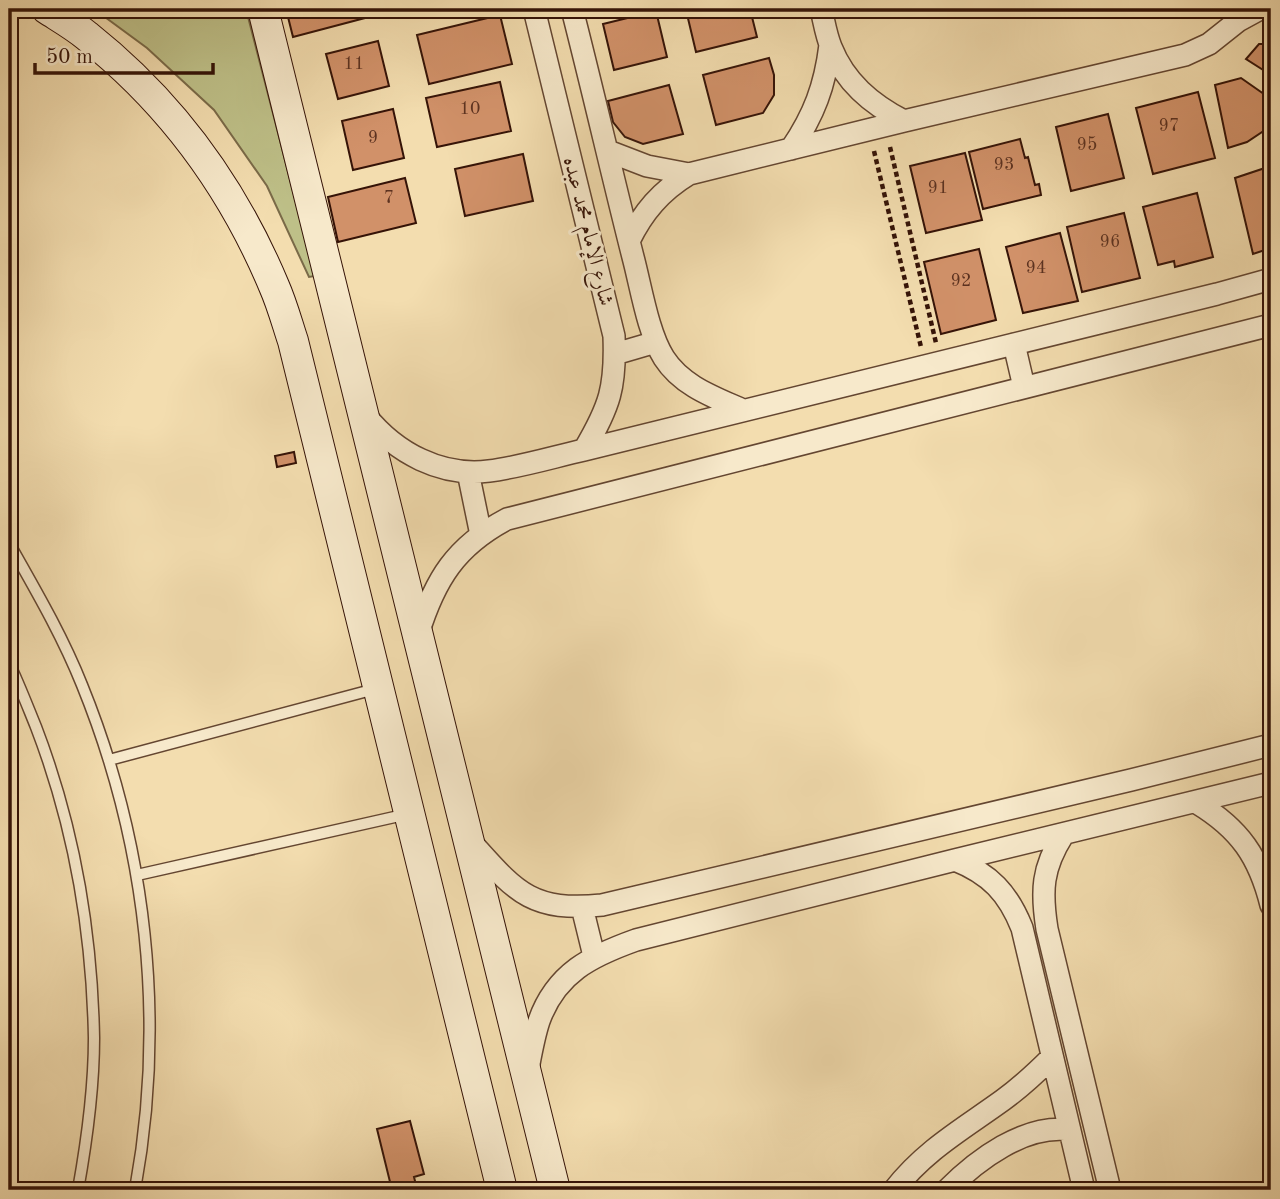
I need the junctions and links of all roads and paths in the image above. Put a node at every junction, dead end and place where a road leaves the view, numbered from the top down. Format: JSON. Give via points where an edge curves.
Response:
{"nodes":[{"id":1,"x":47,"y":9,"type":"edge"},
{"id":2,"x":263,"y":9,"type":"edge"},
{"id":3,"x":534,"y":9,"type":"edge"},
{"id":4,"x":572,"y":9,"type":"edge"},
{"id":5,"x":821,"y":9,"type":"edge"},
{"id":6,"x":1260,"y":9,"type":"edge"},
{"id":7,"x":1241,"y":15,"type":"edge"},
{"id":8,"x":830,"y":45,"type":"junction"},
{"id":9,"x":886,"y":126,"type":"junction"},
{"id":10,"x":791,"y":149,"type":"junction"},
{"id":11,"x":608,"y":151,"type":"junction"},
{"id":12,"x":689,"y":174,"type":"junction"},
{"id":13,"x":629,"y":242,"type":"junction"},
{"id":14,"x":1271,"y":279,"type":"edge"},
{"id":15,"x":1271,"y":325,"type":"edge"},
{"id":16,"x":656,"y":342,"type":"junction"},
{"id":17,"x":1014,"y":344,"type":"junction"},
{"id":18,"x":615,"y":354,"type":"junction"},
{"id":19,"x":933,"y":363,"type":"junction"},
{"id":20,"x":1024,"y":387,"type":"junction"},
{"id":21,"x":743,"y":410,"type":"junction"},
{"id":22,"x":363,"y":413,"type":"junction"},
{"id":23,"x":584,"y":450,"type":"junction"},
{"id":24,"x":468,"y":472,"type":"junction"},
{"id":25,"x":481,"y":535,"type":"junction"},
{"id":26,"x":9,"y":543,"type":"edge"},
{"id":27,"x":418,"y":634,"type":"junction"},
{"id":28,"x":9,"y":663,"type":"edge"},
{"id":29,"x":378,"y":688,"type":"junction"},
{"id":30,"x":1271,"y":745,"type":"edge"},
{"id":31,"x":109,"y":760,"type":"junction"},
{"id":32,"x":1131,"y":780,"type":"junction"},
{"id":33,"x":1271,"y":783,"type":"edge"},
{"id":34,"x":1198,"y":803,"type":"junction"},
{"id":35,"x":409,"y":813,"type":"junction"},
{"id":36,"x":1140,"y":816,"type":"junction"},
{"id":37,"x":1063,"y":835,"type":"junction"},
{"id":38,"x":469,"y":841,"type":"junction"},
{"id":39,"x":955,"y":860,"type":"junction"},
{"id":40,"x":137,"y":875,"type":"junction"},
{"id":41,"x":1271,"y":905,"type":"edge"},
{"id":42,"x":582,"y":907,"type":"junction"},
{"id":43,"x":594,"y":956,"type":"junction"},
{"id":44,"x":1052,"y":1056,"type":"junction"},
{"id":45,"x":527,"y":1074,"type":"junction"},
{"id":46,"x":1070,"y":1130,"type":"junction"},
{"id":47,"x":78,"y":1190,"type":"edge"},
{"id":48,"x":135,"y":1190,"type":"edge"},
{"id":49,"x":502,"y":1190,"type":"edge"},
{"id":50,"x":555,"y":1190,"type":"edge"},
{"id":51,"x":894,"y":1190,"type":"edge"},
{"id":52,"x":947,"y":1190,"type":"edge"},
{"id":53,"x":1084,"y":1190,"type":"edge"},
{"id":54,"x":1110,"y":1190,"type":"edge"}],
"edges":[{"from":1,"to":29,"type":"main road","via":[[86,35],[162,106],[219,181],[254,239],[293,341]]},
{"from":2,"to":22,"type":"main road"},
{"from":3,"to":18,"type":"street","name":"شارع الإمام محمد عبده","via":[[611,318]]},
{"from":4,"to":11,"type":"street","name":"شارع الإمام محمد عبده"},
{"from":5,"to":8,"type":"street"},
{"from":6,"to":7,"type":"street"},
{"from":7,"to":9,"type":"street","via":[[1209,44],[1185,55]]},
{"from":8,"to":9,"type":"street","via":[[839,65],[876,105]]},
{"from":8,"to":10,"type":"street","via":[[822,90]]},
{"from":9,"to":10,"type":"street"},
{"from":9,"to":19,"type":"path"},
{"from":9,"to":19,"type":"path"},
{"from":10,"to":12,"type":"street"},
{"from":11,"to":12,"type":"street","via":[[647,166]]},
{"from":11,"to":13,"type":"street","name":"شارع الإمام محمد عبده"},
{"from":12,"to":13,"type":"street","via":[[653,202]]},
{"from":13,"to":16,"type":"street","name":"شارع الإمام محمد عبده"},
{"from":14,"to":17,"type":"street"},
{"from":15,"to":20,"type":"street"},
{"from":16,"to":18,"type":"street"},
{"from":16,"to":21,"type":"street","name":"شارع الإمام محمد عبده","via":[[674,372],[687,383]]},
{"from":17,"to":19,"type":"street"},
{"from":17,"to":20,"type":"street"},
{"from":18,"to":23,"type":"street","name":"شارع الإمام محمد عبده","via":[[608,405]]},
{"from":19,"to":21,"type":"street"},
{"from":20,"to":25,"type":"street","via":[[523,514]]},
{"from":21,"to":23,"type":"street"},
{"from":22,"to":24,"type":"street","via":[[409,455]]},
{"from":22,"to":27,"type":"main road"},
{"from":23,"to":24,"type":"street"},
{"from":24,"to":25,"type":"street"},
{"from":25,"to":27,"type":"street","via":[[452,561],[437,584]]},
{"from":26,"to":31,"type":"lane","via":[[76,671]]},
{"from":27,"to":38,"type":"main road"},
{"from":28,"to":47,"type":"lane","via":[[52,768],[75,857],[90,948],[94,1040],[88,1132]]},
{"from":29,"to":31,"type":"lane"},
{"from":29,"to":35,"type":"main road"},
{"from":30,"to":32,"type":"street"},
{"from":31,"to":40,"type":"lane"},
{"from":32,"to":36,"type":"street"},
{"from":32,"to":42,"type":"street"},
{"from":33,"to":34,"type":"street"},
{"from":34,"to":36,"type":"street"},
{"from":34,"to":41,"type":"street","via":[[1246,844]]},
{"from":35,"to":40,"type":"lane"},
{"from":35,"to":49,"type":"main road"},
{"from":36,"to":37,"type":"street"},
{"from":37,"to":39,"type":"street"},
{"from":37,"to":54,"type":"street","via":[[1046,870],[1044,909]]},
{"from":38,"to":42,"type":"street","via":[[521,892],[547,903]]},
{"from":38,"to":45,"type":"main road"},
{"from":39,"to":43,"type":"street","via":[[636,940]]},
{"from":39,"to":44,"type":"street","via":[[998,887],[1016,914]]},
{"from":40,"to":48,"type":"lane","via":[[148,966],[150,1057]]},
{"from":42,"to":43,"type":"street"},
{"from":43,"to":45,"type":"street","via":[[565,978],[545,1007]]},
{"from":44,"to":46,"type":"street"},
{"from":44,"to":51,"type":"street","via":[[1019,1088],[935,1147]]},
{"from":45,"to":50,"type":"main road"},
{"from":46,"to":52,"type":"street","via":[[1034,1132],[1013,1141]]},
{"from":46,"to":53,"type":"street"}]}
